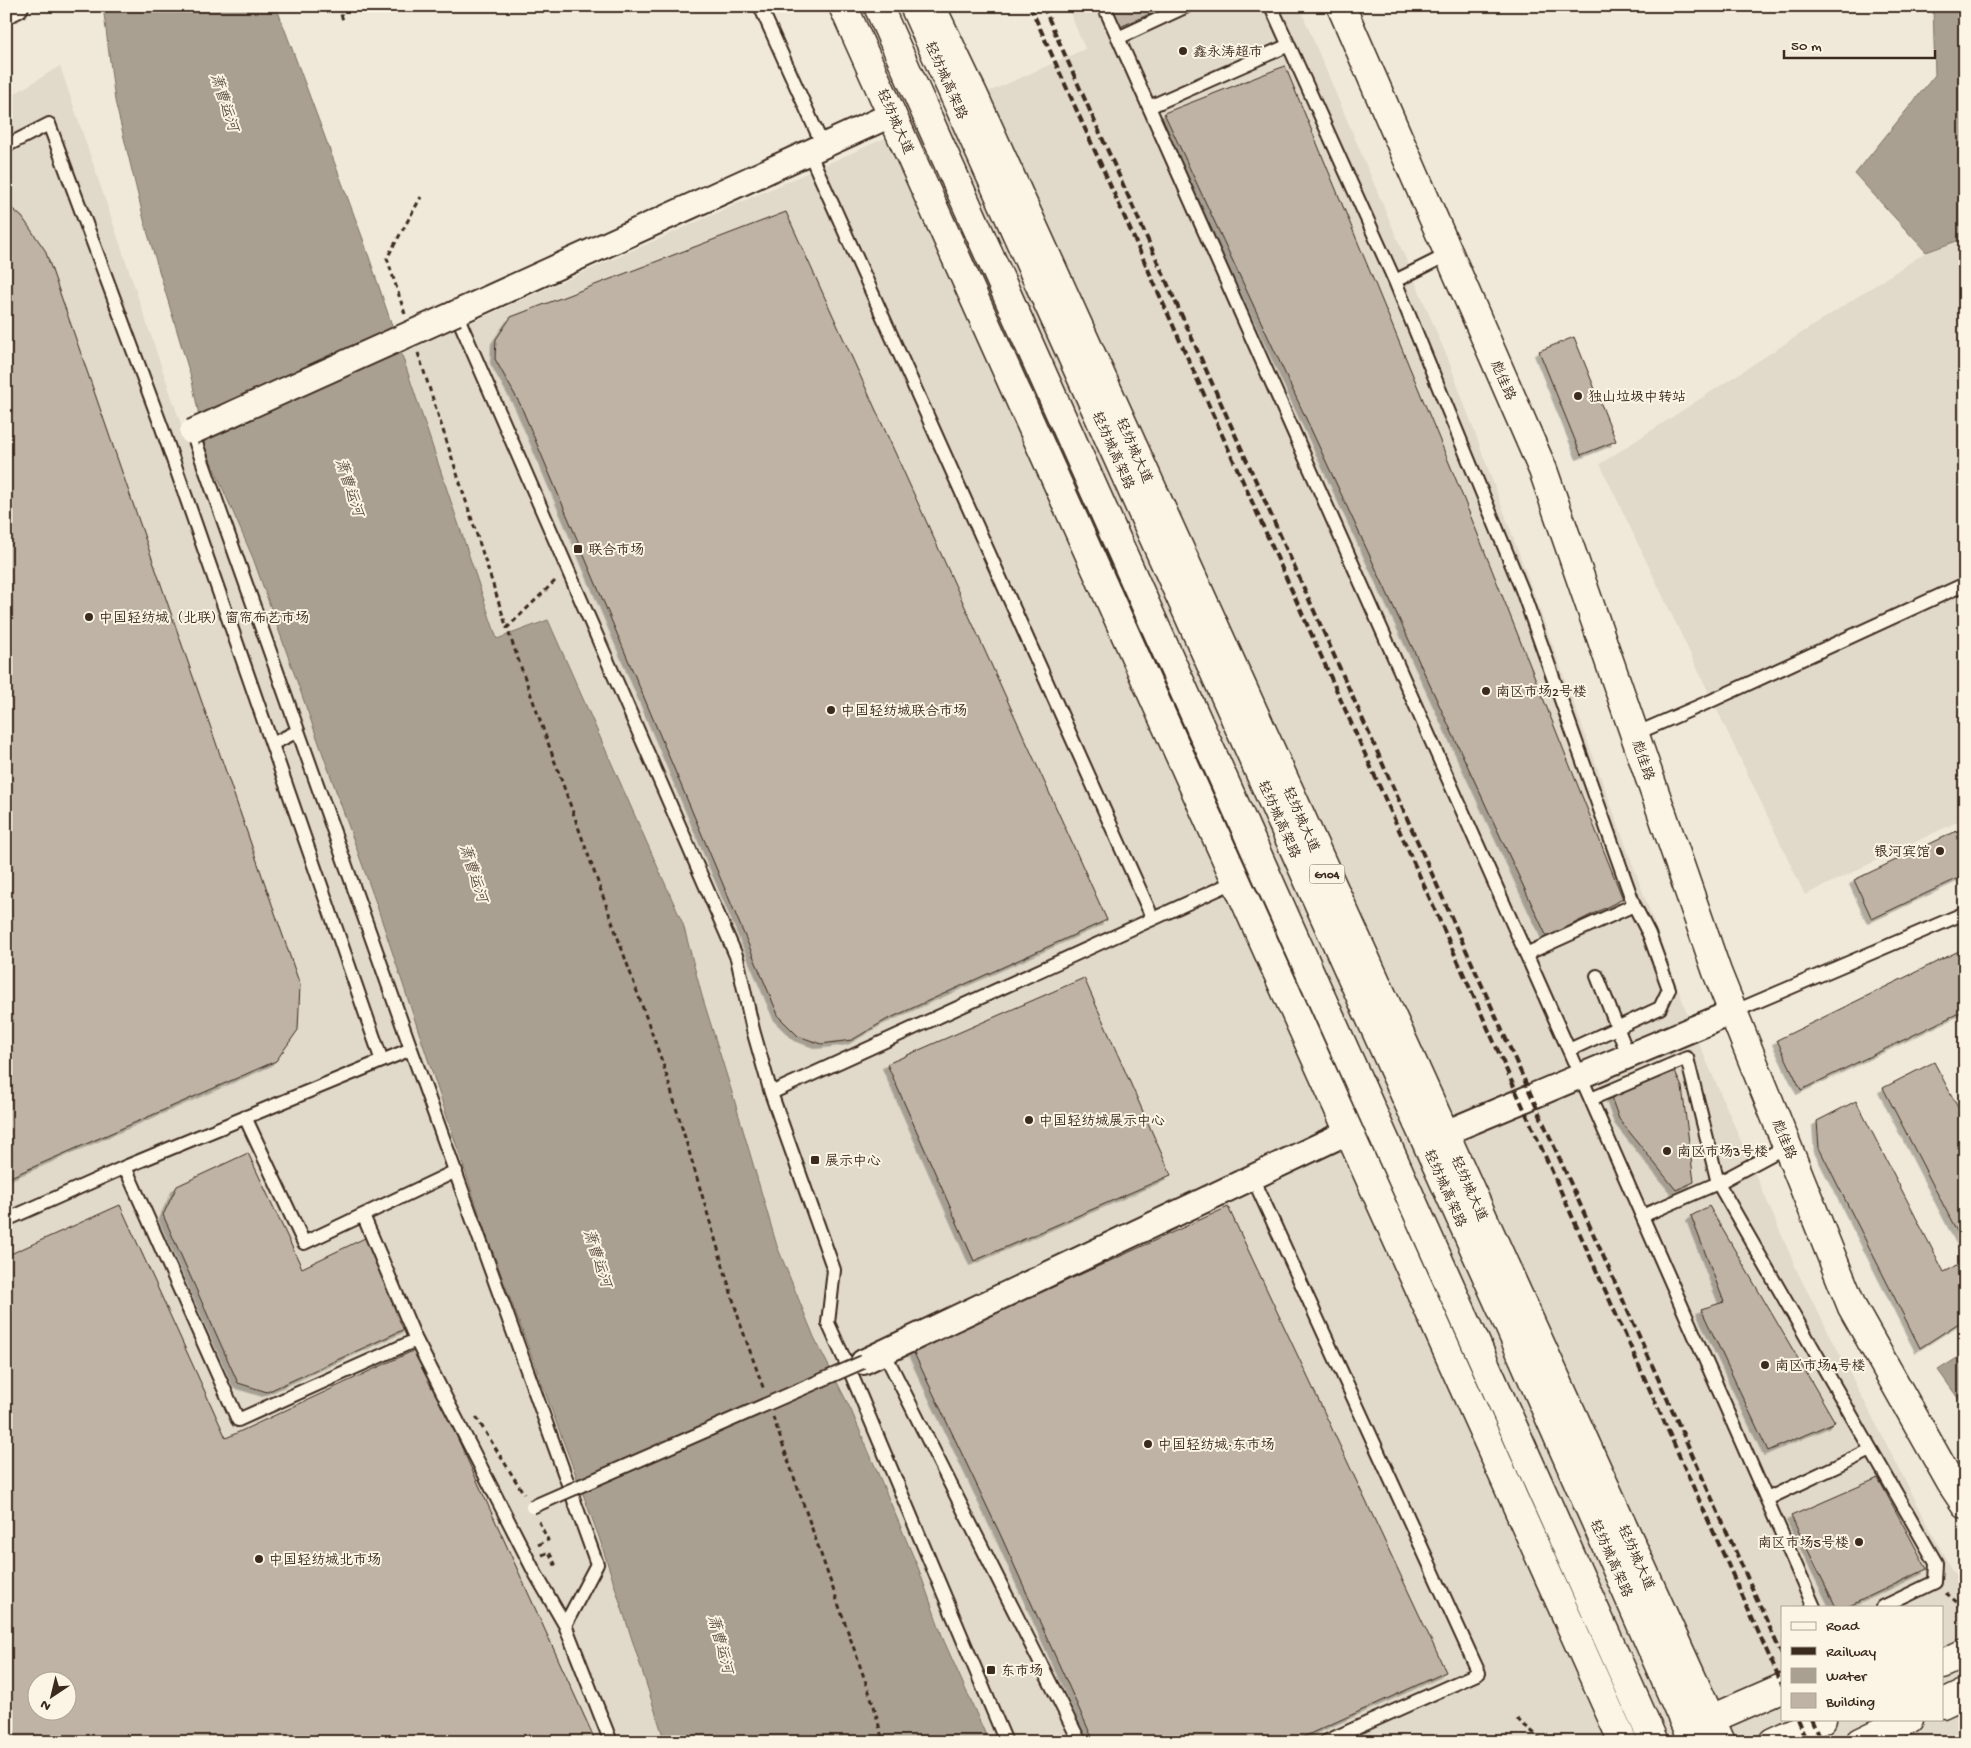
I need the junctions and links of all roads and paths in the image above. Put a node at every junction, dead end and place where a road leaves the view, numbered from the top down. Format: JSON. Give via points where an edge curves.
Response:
{"nodes":[{"id":1,"x":16,"y":6,"type":"edge"},
{"id":2,"x":338,"y":6,"type":"edge"},
{"id":3,"x":760,"y":6,"type":"edge"},
{"id":4,"x":843,"y":6,"type":"edge"},
{"id":5,"x":878,"y":6,"type":"edge"},
{"id":6,"x":914,"y":6,"type":"edge"},
{"id":7,"x":931,"y":6,"type":"edge"},
{"id":8,"x":1104,"y":6,"type":"edge"},
{"id":9,"x":1187,"y":6,"type":"edge"},
{"id":10,"x":1271,"y":6,"type":"edge"},
{"id":11,"x":1341,"y":6,"type":"edge"},
{"id":12,"x":6,"y":11,"type":"edge"},
{"id":13,"x":342,"y":20,"type":"dead end"},
{"id":14,"x":1118,"y":38,"type":"junction"},
{"id":15,"x":1289,"y":45,"type":"junction"},
{"id":16,"x":1149,"y":107,"type":"junction"},
{"id":17,"x":893,"y":114,"type":"junction"},
{"id":18,"x":6,"y":146,"type":"edge"},
{"id":19,"x":816,"y":149,"type":"junction"},
{"id":20,"x":421,"y":197,"type":"dead end"},
{"id":21,"x":1449,"y":254,"type":"junction"},
{"id":22,"x":1395,"y":281,"type":"junction"},
{"id":23,"x":456,"y":313,"type":"junction"},
{"id":24,"x":405,"y":315,"type":"dead end"},
{"id":25,"x":415,"y":344,"type":"dead end"},
{"id":26,"x":192,"y":432,"type":"joint"},
{"id":27,"x":568,"y":568,"type":"junction"},
{"id":28,"x":1965,"y":584,"type":"edge"},
{"id":29,"x":508,"y":628,"type":"junction"},
{"id":30,"x":298,"y":732,"type":"junction"},
{"id":31,"x":1635,"y":734,"type":"junction"},
{"id":32,"x":272,"y":744,"type":"junction"},
{"id":33,"x":1236,"y":880,"type":"junction"},
{"id":34,"x":1634,"y":905,"type":"junction"},
{"id":35,"x":1965,"y":913,"type":"edge"},
{"id":36,"x":1153,"y":919,"type":"junction"},
{"id":37,"x":1526,"y":954,"type":"junction"},
{"id":38,"x":1596,"y":976,"type":"dead end"},
{"id":39,"x":1733,"y":1012,"type":"junction"},
{"id":40,"x":1618,"y":1027,"type":"junction"},
{"id":41,"x":411,"y":1048,"type":"junction"},
{"id":42,"x":1569,"y":1050,"type":"junction"},
{"id":43,"x":1628,"y":1055,"type":"junction"},
{"id":44,"x":382,"y":1060,"type":"junction"},
{"id":45,"x":1580,"y":1075,"type":"junction"},
{"id":46,"x":772,"y":1093,"type":"junction"},
{"id":47,"x":1591,"y":1099,"type":"junction"},
{"id":48,"x":245,"y":1117,"type":"junction"},
{"id":49,"x":1348,"y":1132,"type":"junction"},
{"id":50,"x":1445,"y":1133,"type":"junction"},
{"id":51,"x":1787,"y":1146,"type":"junction"},
{"id":52,"x":125,"y":1167,"type":"junction"},
{"id":53,"x":456,"y":1171,"type":"junction"},
{"id":54,"x":1253,"y":1178,"type":"junction"},
{"id":55,"x":1718,"y":1183,"type":"junction"},
{"id":56,"x":363,"y":1215,"type":"junction"},
{"id":57,"x":1642,"y":1216,"type":"junction"},
{"id":58,"x":6,"y":1220,"type":"edge"},
{"id":59,"x":416,"y":1340,"type":"junction"},
{"id":60,"x":884,"y":1352,"type":"junction"},
{"id":61,"x":863,"y":1362,"type":"joint"},
{"id":62,"x":766,"y":1398,"type":"dead end"},
{"id":63,"x":474,"y":1414,"type":"dead end"},
{"id":64,"x":773,"y":1416,"type":"dead end"},
{"id":65,"x":1871,"y":1450,"type":"junction"},
{"id":66,"x":1958,"y":1494,"type":"edge"},
{"id":67,"x":1767,"y":1498,"type":"junction"},
{"id":68,"x":532,"y":1507,"type":"junction"},
{"id":69,"x":533,"y":1547,"type":"dead end"},
{"id":70,"x":1935,"y":1582,"type":"junction"},
{"id":71,"x":1814,"y":1606,"type":"edge"},
{"id":72,"x":1884,"y":1606,"type":"edge"},
{"id":73,"x":1964,"y":1609,"type":"edge"},
{"id":74,"x":565,"y":1625,"type":"junction"},
{"id":75,"x":1965,"y":1653,"type":"edge"},
{"id":76,"x":1944,"y":1663,"type":"edge"},
{"id":77,"x":1781,"y":1689,"type":"edge"},
{"id":78,"x":1965,"y":1694,"type":"edge"},
{"id":79,"x":1944,"y":1703,"type":"edge"},
{"id":80,"x":1517,"y":1718,"type":"dead end"},
{"id":81,"x":1820,"y":1720,"type":"edge"},
{"id":82,"x":1907,"y":1720,"type":"edge"},
{"id":83,"x":1716,"y":1730,"type":"edge"},
{"id":84,"x":1541,"y":1739,"type":"dead end"},
{"id":85,"x":1869,"y":1740,"type":"edge"},
{"id":86,"x":611,"y":1742,"type":"edge"},
{"id":87,"x":883,"y":1742,"type":"edge"},
{"id":88,"x":1006,"y":1742,"type":"edge"},
{"id":89,"x":1080,"y":1742,"type":"edge"},
{"id":90,"x":1325,"y":1742,"type":"edge"},
{"id":91,"x":1623,"y":1742,"type":"edge"},
{"id":92,"x":1654,"y":1742,"type":"edge"},
{"id":93,"x":1693,"y":1742,"type":"edge"},
{"id":94,"x":1774,"y":1742,"type":"edge"}],
"edges":[{"from":1,"to":12,"type":"street"},
{"from":2,"to":13,"type":"path"},
{"from":3,"to":19,"type":"lane"},
{"from":4,"to":17,"type":"main road","name":"轻纺城大道"},
{"from":5,"to":92,"type":"main road"},
{"from":6,"to":93,"type":"main road","name":"轻纺城高架路","via":[[1502,1310]]},
{"from":7,"to":50,"type":"main road","name":"轻纺城大道","number":"G104"},
{"from":8,"to":14,"type":"lane"},
{"from":9,"to":14,"type":"lane"},
{"from":10,"to":15,"type":"lane"},
{"from":11,"to":21,"type":"main road","name":"彪佳路"},
{"from":14,"to":16,"type":"lane"},
{"from":15,"to":16,"type":"lane"},
{"from":15,"to":22,"type":"lane"},
{"from":16,"to":37,"type":"lane"},
{"from":17,"to":19,"type":"street"},
{"from":17,"to":33,"type":"main road","name":"轻纺城大道"},
{"from":18,"to":32,"type":"lane","via":[[48,124],[162,428]]},
{"from":19,"to":23,"type":"street"},
{"from":19,"to":36,"type":"lane"},
{"from":20,"to":24,"type":"path","via":[[387,258]]},
{"from":21,"to":22,"type":"lane"},
{"from":21,"to":31,"type":"main road","name":"彪佳路","via":[[1543,470]]},
{"from":22,"to":34,"type":"lane","via":[[1522,590]]},
{"from":23,"to":26,"type":"street","bridge":true},
{"from":23,"to":27,"type":"lane"},
{"from":25,"to":29,"type":"path"},
{"from":26,"to":30,"type":"lane"},
{"from":27,"to":29,"type":"path"},
{"from":27,"to":46,"type":"lane","via":[[737,958],[753,1030]]},
{"from":28,"to":31,"type":"lane"},
{"from":29,"to":62,"type":"path","via":[[664,1067],[740,1323]]},
{"from":30,"to":32,"type":"lane"},
{"from":30,"to":41,"type":"lane"},
{"from":31,"to":39,"type":"main road","name":"彪佳路"},
{"from":32,"to":44,"type":"lane"},
{"from":33,"to":36,"type":"lane"},
{"from":33,"to":49,"type":"main road","name":"轻纺城大道"},
{"from":34,"to":37,"type":"lane"},
{"from":34,"to":40,"type":"lane","via":[[1649,934],[1669,989],[1660,1008]]},
{"from":35,"to":39,"type":"lane"},
{"from":36,"to":46,"type":"lane"},
{"from":37,"to":42,"type":"lane"},
{"from":38,"to":40,"type":"lane"},
{"from":39,"to":43,"type":"street"},
{"from":39,"to":51,"type":"main road","name":"彪佳路"},
{"from":40,"to":42,"type":"lane"},
{"from":40,"to":43,"type":"lane"},
{"from":41,"to":44,"type":"lane"},
{"from":41,"to":53,"type":"lane"},
{"from":42,"to":45,"type":"lane"},
{"from":43,"to":45,"type":"street"},
{"from":44,"to":48,"type":"lane"},
{"from":45,"to":47,"type":"lane"},
{"from":45,"to":50,"type":"street"},
{"from":46,"to":88,"type":"lane","via":[[834,1270],[828,1323]]},
{"from":47,"to":55,"type":"lane","via":[[1687,1058]]},
{"from":47,"to":57,"type":"lane"},
{"from":48,"to":52,"type":"lane"},
{"from":48,"to":56,"type":"lane","via":[[304,1243]]},
{"from":49,"to":54,"type":"street"},
{"from":49,"to":91,"type":"main road","name":"轻纺城大道"},
{"from":50,"to":83,"type":"main road","name":"轻纺城大道","number":"G104"},
{"from":51,"to":55,"type":"lane"},
{"from":51,"to":66,"type":"main road","name":"彪佳路","via":[[1852,1307]]},
{"from":52,"to":58,"type":"lane"},
{"from":52,"to":59,"type":"lane","via":[[238,1420]]},
{"from":53,"to":56,"type":"lane"},
{"from":53,"to":74,"type":"lane","via":[[597,1564]]},
{"from":54,"to":60,"type":"street"},
{"from":54,"to":90,"type":"lane","via":[[1479,1673]]},
{"from":55,"to":57,"type":"lane"},
{"from":55,"to":65,"type":"lane"},
{"from":56,"to":59,"type":"lane"},
{"from":57,"to":67,"type":"lane"},
{"from":59,"to":74,"type":"lane"},
{"from":60,"to":61,"type":"street"},
{"from":60,"to":89,"type":"lane"},
{"from":61,"to":68,"type":"lane","bridge":true},
{"from":63,"to":68,"type":"path"},
{"from":64,"to":87,"type":"path","via":[[874,1706]]},
{"from":65,"to":67,"type":"lane"},
{"from":65,"to":70,"type":"lane","via":[[1936,1563]]},
{"from":67,"to":71,"type":"lane"},
{"from":68,"to":69,"type":"path","via":[[548,1540]]},
{"from":70,"to":72,"type":"lane"},
{"from":70,"to":73,"type":"path"},
{"from":74,"to":86,"type":"lane"},
{"from":75,"to":76,"type":"main road"},
{"from":77,"to":83,"type":"main road"},
{"from":78,"to":79,"type":"main road"},
{"from":80,"to":84,"type":"path"},
{"from":81,"to":94,"type":"main road"},
{"from":82,"to":85,"type":"main road"}]}
